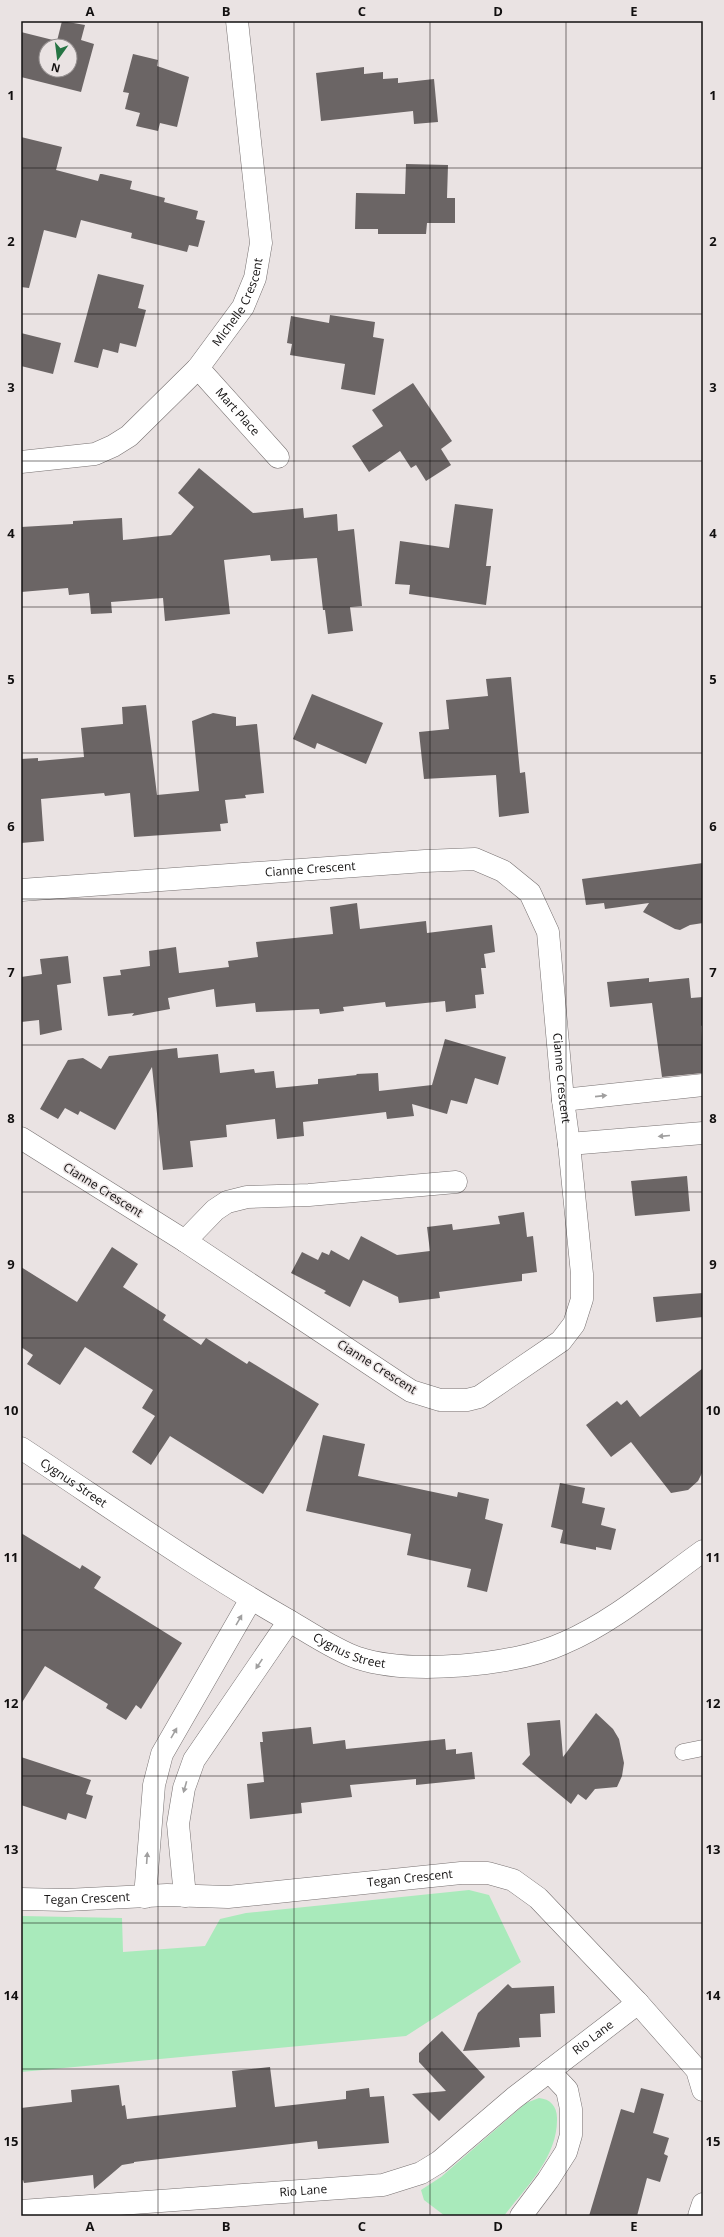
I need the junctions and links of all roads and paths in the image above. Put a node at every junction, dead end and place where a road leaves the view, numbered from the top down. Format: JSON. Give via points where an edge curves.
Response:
{"nodes":[{"id":1,"x":237,"y":21,"type":"edge"},
{"id":2,"x":198,"y":368,"type":"junction"},
{"id":3,"x":278,"y":457,"type":"dead end"},
{"id":4,"x":21,"y":462,"type":"edge"},
{"id":5,"x":21,"y":890,"type":"edge"},
{"id":6,"x":703,"y":1085,"type":"edge"},
{"id":7,"x":563,"y":1100,"type":"junction"},
{"id":8,"x":703,"y":1133,"type":"edge"},
{"id":9,"x":21,"y":1138,"type":"edge"},
{"id":10,"x":569,"y":1144,"type":"junction"},
{"id":11,"x":456,"y":1182,"type":"dead end"},
{"id":12,"x":185,"y":1242,"type":"junction"},
{"id":13,"x":21,"y":1448,"type":"edge"},
{"id":14,"x":703,"y":1551,"type":"edge"},
{"id":15,"x":251,"y":1599,"type":"junction"},
{"id":16,"x":289,"y":1620,"type":"junction"},
{"id":17,"x":703,"y":1748,"type":"edge"},
{"id":18,"x":683,"y":1752,"type":"dead end"},
{"id":19,"x":185,"y":1896,"type":"junction"},
{"id":20,"x":144,"y":1897,"type":"junction"},
{"id":21,"x":21,"y":1899,"type":"edge"},
{"id":22,"x":638,"y":2003,"type":"junction"},
{"id":23,"x":549,"y":2071,"type":"junction"},
{"id":24,"x":703,"y":2090,"type":"edge"},
{"id":25,"x":703,"y":2204,"type":"edge"},
{"id":26,"x":21,"y":2211,"type":"edge"},
{"id":27,"x":521,"y":2216,"type":"edge"},
{"id":28,"x":699,"y":2216,"type":"edge"}],
"edges":[{"from":1,"to":2,"type":"street","name":"Michelle Crescent","via":[[261,243],[255,278],[243,307]]},
{"from":2,"to":3,"type":"street","name":"Mart Place"},
{"from":2,"to":4,"type":"street","name":"Michelle Crescent","via":[[129,436],[112,446],[95,454]]},
{"from":5,"to":7,"type":"street","name":"Cianne Crescent","via":[[475,859],[503,871],[530,893],[548,932]]},
{"from":7,"to":6,"type":"street","one_way":true},
{"from":7,"to":10,"type":"street","name":"Cianne Crescent"},
{"from":8,"to":10,"type":"street","one_way":true},
{"from":9,"to":12,"type":"street","name":"Cianne Crescent"},
{"from":10,"to":12,"type":"street","name":"Cianne Crescent","via":[[582,1274],[582,1299],[574,1324],[561,1341],[479,1397],[467,1400],[440,1400],[411,1391]]},
{"from":11,"to":12,"type":"street","via":[[247,1197],[227,1202],[215,1210]]},
{"from":13,"to":15,"type":"street","name":"Cygnus Street"},
{"from":14,"to":16,"type":"street","name":"Cygnus Street","via":[[597,1628],[562,1645],[485,1663],[411,1667],[382,1664],[356,1658]]},
{"from":15,"to":16,"type":"street","name":"Cygnus Street"},
{"from":20,"to":15,"type":"street","one_way":true,"via":[[154,1784],[162,1754]]},
{"from":16,"to":19,"type":"street","one_way":true,"via":[[194,1760],[184,1788],[178,1824]]},
{"from":17,"to":18,"type":"lane"},
{"from":19,"to":20,"type":"street","name":"Tegan Crescent"},
{"from":19,"to":22,"type":"street","name":"Tegan Crescent","via":[[228,1897],[488,1872],[513,1880],[538,1898]]},
{"from":20,"to":21,"type":"street","name":"Tegan Crescent"},
{"from":22,"to":23,"type":"street","name":"Rio Lane"},
{"from":22,"to":24,"type":"street","name":"Tegan Crescent","via":[[697,2070]]},
{"from":23,"to":26,"type":"street","name":"Rio Lane","via":[[439,2162],[403,2180],[383,2185]]},
{"from":23,"to":27,"type":"street","via":[[567,2090],[571,2109],[571,2135],[566,2152]]},
{"from":25,"to":28,"type":"street"}]}
